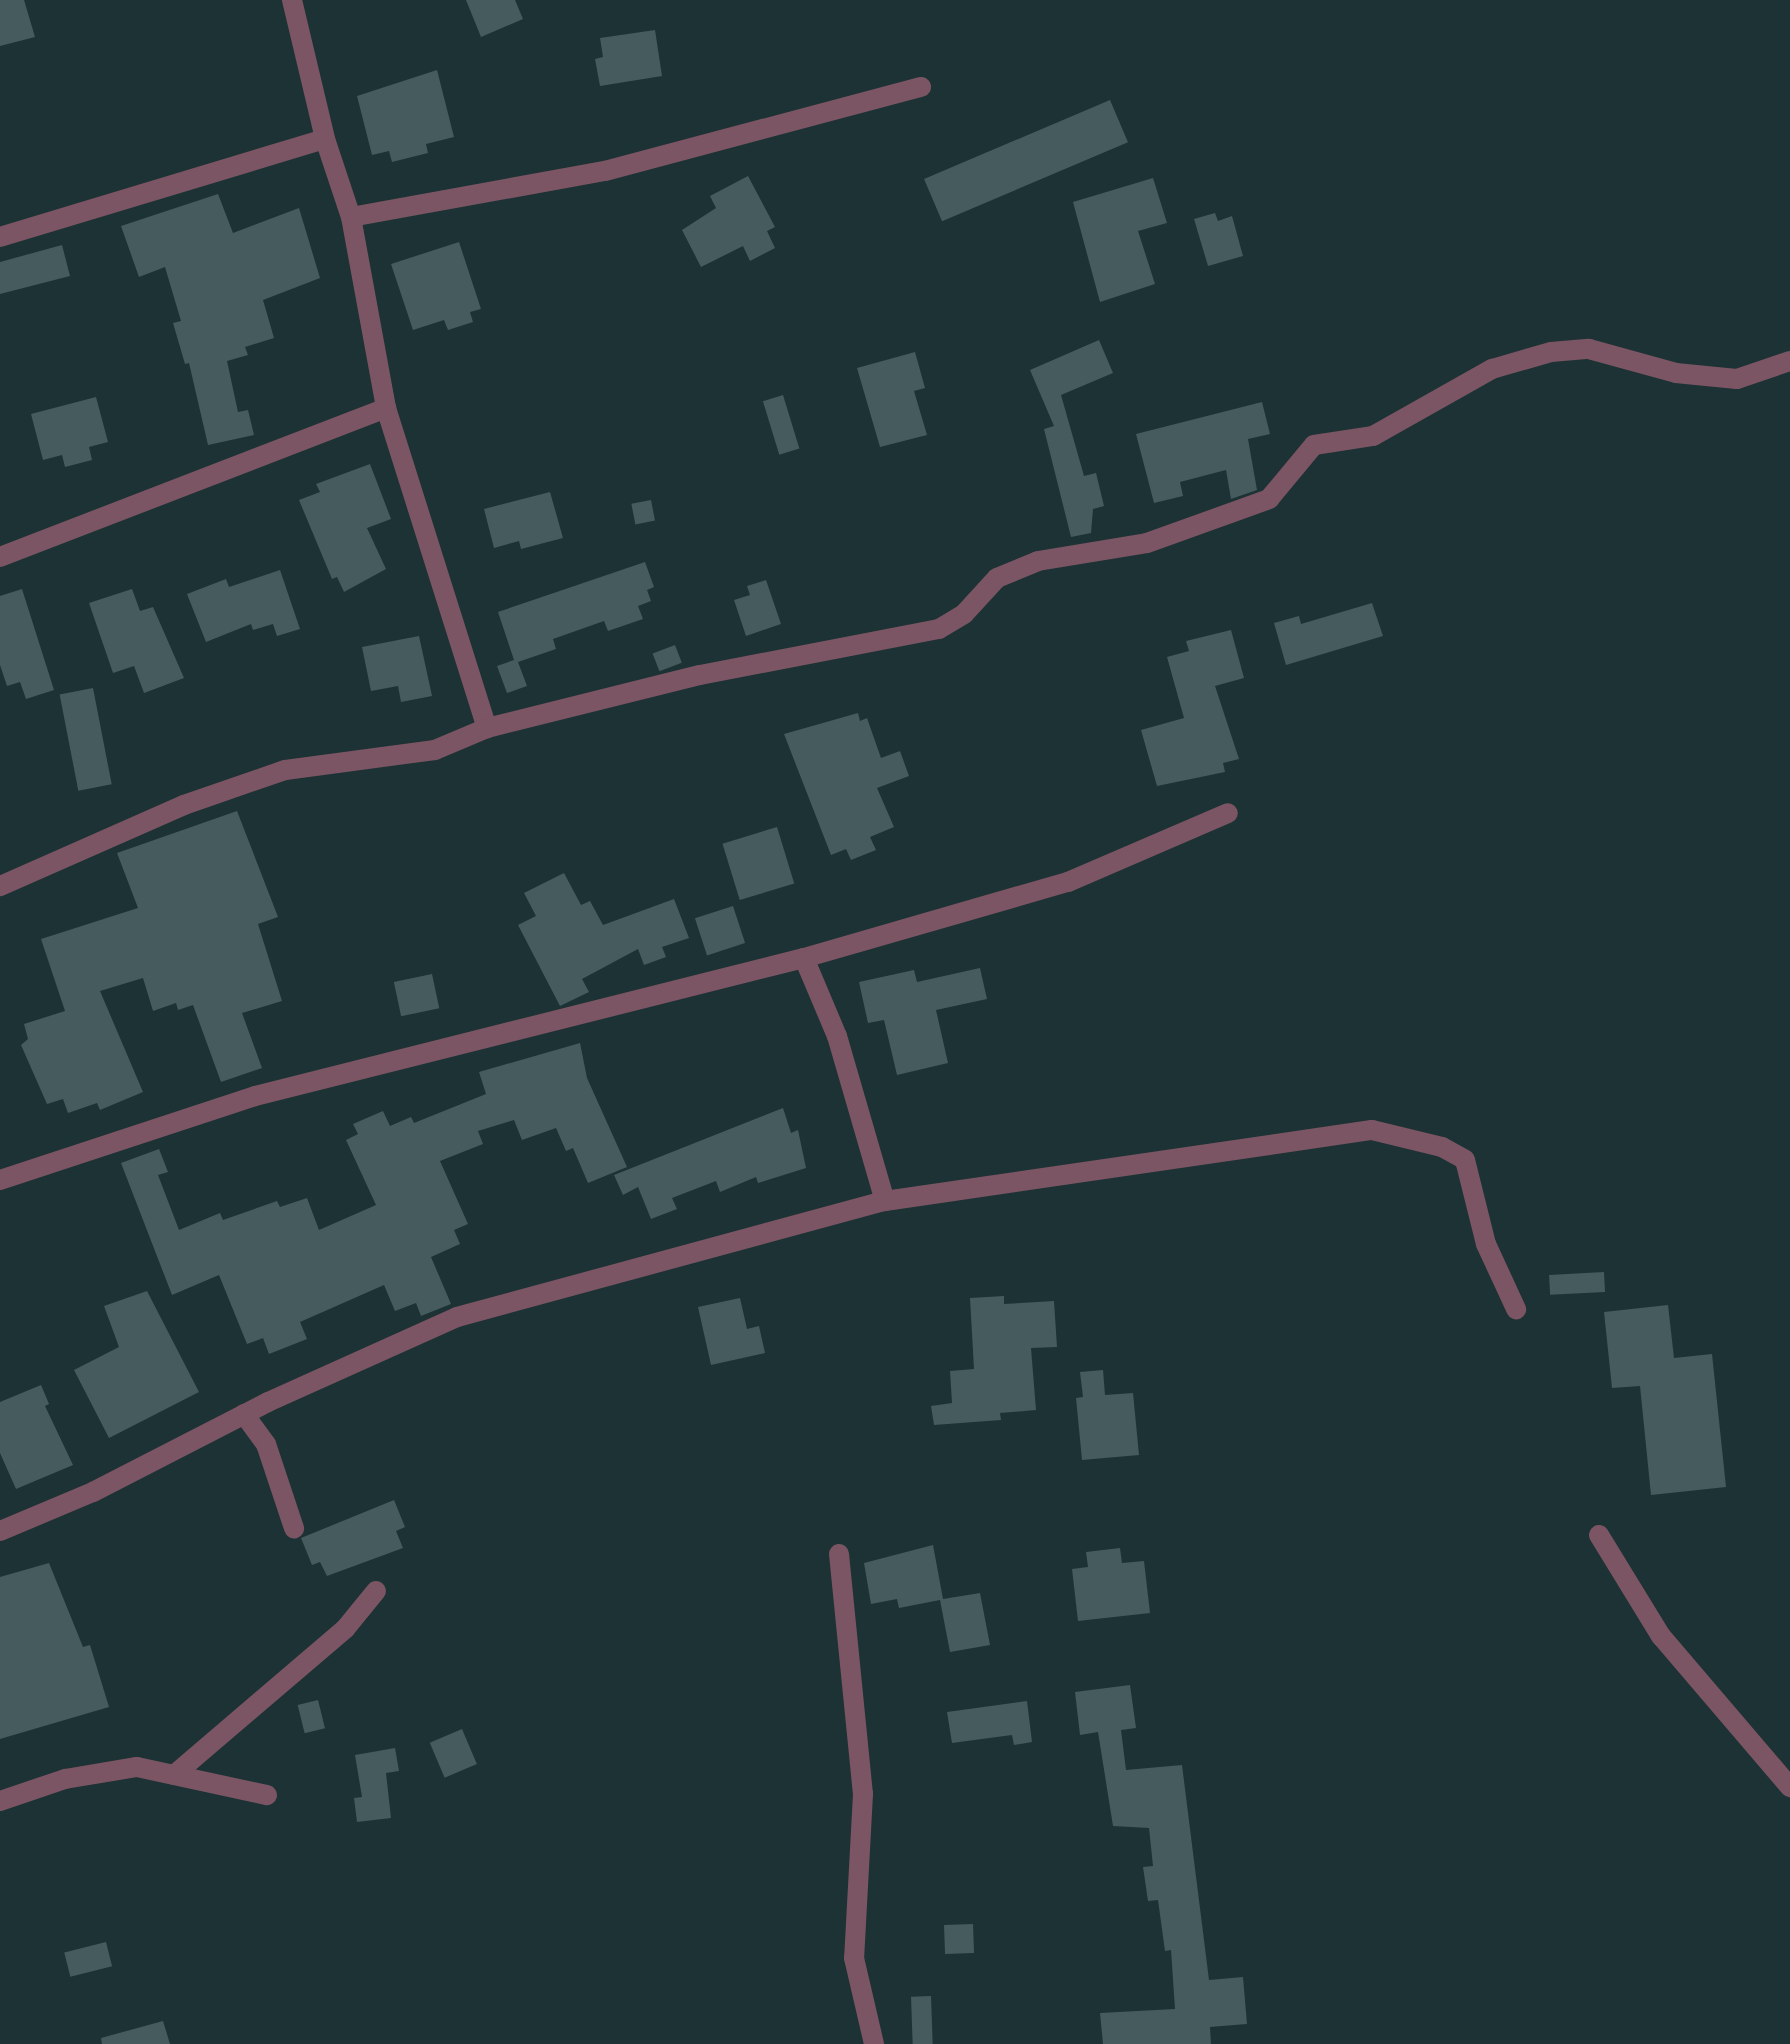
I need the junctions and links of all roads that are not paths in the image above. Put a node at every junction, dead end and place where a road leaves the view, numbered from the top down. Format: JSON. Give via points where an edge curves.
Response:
{"nodes":[{"id":1,"x":292,"y":0,"type":"edge"},
{"id":2,"x":921,"y":87,"type":"dead end"},
{"id":3,"x":325,"y":139,"type":"junction"},
{"id":4,"x":351,"y":217,"type":"junction"},
{"id":5,"x":0,"y":237,"type":"edge"},
{"id":6,"x":1790,"y":361,"type":"edge"},
{"id":7,"x":386,"y":408,"type":"junction"},
{"id":8,"x":0,"y":557,"type":"edge"},
{"id":9,"x":487,"y":728,"type":"junction"},
{"id":10,"x":1228,"y":813,"type":"dead end"},
{"id":11,"x":0,"y":886,"type":"edge"},
{"id":12,"x":804,"y":958,"type":"junction"},
{"id":13,"x":0,"y":1180,"type":"edge"},
{"id":14,"x":885,"y":1201,"type":"junction"},
{"id":15,"x":1516,"y":1309,"type":"dead end"},
{"id":16,"x":244,"y":1414,"type":"junction"},
{"id":17,"x":294,"y":1528,"type":"dead end"},
{"id":18,"x":0,"y":1531,"type":"edge"},
{"id":19,"x":1599,"y":1535,"type":"dead end"},
{"id":20,"x":839,"y":1554,"type":"dead end"},
{"id":21,"x":376,"y":1591,"type":"dead end"},
{"id":22,"x":174,"y":1775,"type":"junction"},
{"id":23,"x":1790,"y":1787,"type":"edge"},
{"id":24,"x":267,"y":1795,"type":"dead end"},
{"id":25,"x":0,"y":1801,"type":"edge"},
{"id":26,"x":874,"y":2044,"type":"edge"}],
"edges":[{"from":1,"to":3,"type":"street"},
{"from":2,"to":4,"type":"street","via":[[605,171]]},
{"from":3,"to":4,"type":"street"},
{"from":3,"to":5,"type":"street"},
{"from":4,"to":7,"type":"street"},
{"from":6,"to":9,"type":"street","via":[[1724,379],[1676,373],[1589,349],[1551,352],[1492,369],[1373,436],[1314,445],[1269,499],[1147,543],[1038,561],[997,578],[964,614],[939,629],[700,675]]},
{"from":7,"to":8,"type":"street"},
{"from":7,"to":9,"type":"street"},
{"from":9,"to":11,"type":"street","via":[[435,750],[285,770],[184,805]]},
{"from":10,"to":12,"type":"street","via":[[1068,882]]},
{"from":12,"to":13,"type":"street","via":[[255,1096]]},
{"from":12,"to":14,"type":"street","via":[[837,1036]]},
{"from":14,"to":15,"type":"street","via":[[1372,1130],[1442,1147],[1465,1160],[1486,1244]]},
{"from":14,"to":16,"type":"street","via":[[457,1317]]},
{"from":16,"to":17,"type":"street","via":[[266,1444]]},
{"from":16,"to":18,"type":"street","via":[[93,1492]]},
{"from":19,"to":23,"type":"street","via":[[1661,1636]]},
{"from":20,"to":26,"type":"street","via":[[863,1794],[854,1958]]},
{"from":21,"to":22,"type":"street","via":[[345,1629]]},
{"from":22,"to":24,"type":"street"},
{"from":22,"to":25,"type":"street","via":[[137,1767],[65,1779]]}]}
